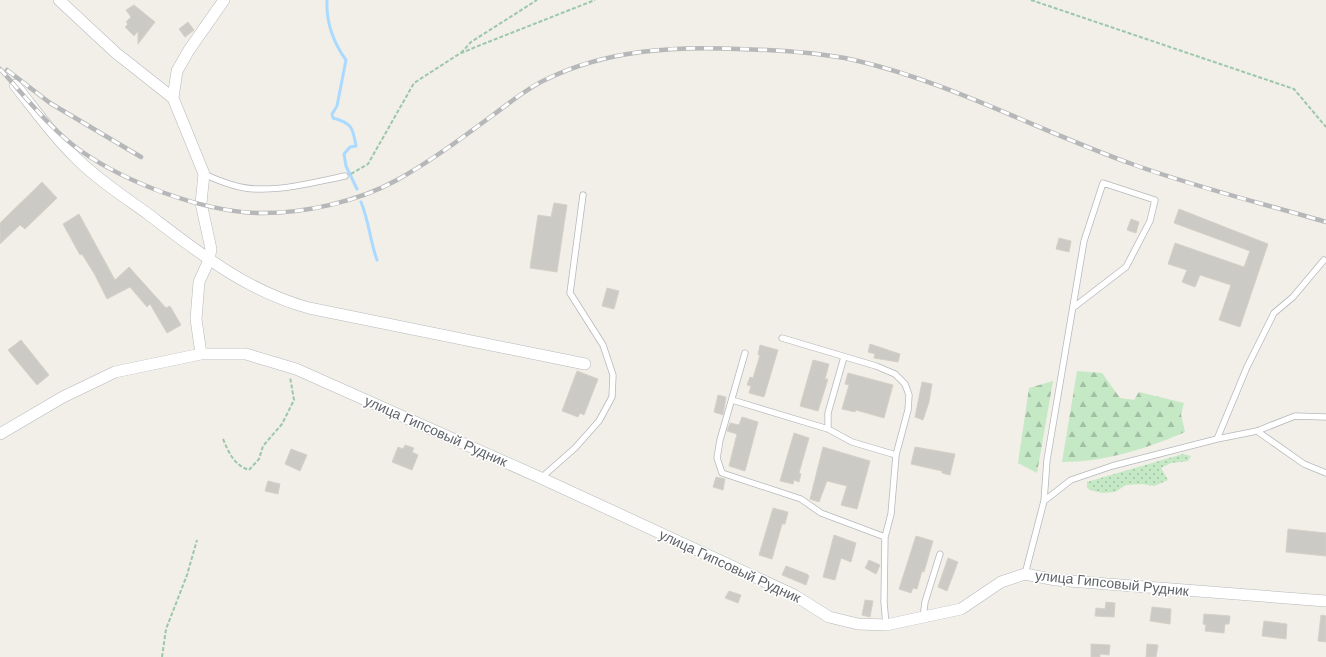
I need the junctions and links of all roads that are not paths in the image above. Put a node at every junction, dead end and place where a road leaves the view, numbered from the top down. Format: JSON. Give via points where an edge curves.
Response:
{"nodes":[{"id":1,"x":224,"y":0,"type":"edge"},
{"id":2,"x":61,"y":1,"type":"edge"},
{"id":3,"x":15,"y":85,"type":"dead end"},
{"id":4,"x":173,"y":98,"type":"junction"},
{"id":5,"x":204,"y":174,"type":"junction"},
{"id":6,"x":345,"y":176,"type":"road end"},
{"id":7,"x":583,"y":195,"type":"dead end"},
{"id":8,"x":209,"y":260,"type":"junction"},
{"id":9,"x":1324,"y":260,"type":"dead end"},
{"id":10,"x":1074,"y":307,"type":"junction"},
{"id":11,"x":782,"y":338,"type":"dead end"},
{"id":12,"x":745,"y":353,"type":"dead end"},
{"id":13,"x":200,"y":354,"type":"junction"},
{"id":14,"x":844,"y":357,"type":"junction"},
{"id":15,"x":584,"y":364,"type":"dead end"},
{"id":16,"x":732,"y":400,"type":"junction"},
{"id":17,"x":1326,"y":416,"type":"edge"},
{"id":18,"x":828,"y":429,"type":"junction"},
{"id":19,"x":1257,"y":432,"type":"junction"},
{"id":20,"x":0,"y":434,"type":"edge"},
{"id":21,"x":1217,"y":439,"type":"junction"},
{"id":22,"x":896,"y":455,"type":"junction"},
{"id":23,"x":1326,"y":474,"type":"edge"},
{"id":24,"x":541,"y":478,"type":"junction"},
{"id":25,"x":1044,"y":501,"type":"junction"},
{"id":26,"x":885,"y":537,"type":"junction"},
{"id":27,"x":940,"y":554,"type":"dead end"},
{"id":28,"x":1025,"y":574,"type":"junction"},
{"id":29,"x":1326,"y":601,"type":"edge"},
{"id":30,"x":923,"y":618,"type":"junction"},
{"id":31,"x":886,"y":625,"type":"junction"}],
"edges":[{"from":1,"to":4,"type":"street","via":[[177,71]]},
{"from":2,"to":4,"type":"street","via":[[116,53]]},
{"from":3,"to":8,"type":"street","via":[[56,137],[82,164]]},
{"from":4,"to":5,"type":"street"},
{"from":5,"to":6,"type":"lane","via":[[226,183],[255,190]]},
{"from":5,"to":8,"type":"street","via":[[200,203],[210,240]]},
{"from":7,"to":24,"type":"lane","via":[[570,293],[603,345],[613,375],[612,398],[599,420],[580,443]]},
{"from":8,"to":13,"type":"street","via":[[200,282],[198,297],[196,319]]},
{"from":8,"to":15,"type":"street","via":[[243,282],[292,304]]},
{"from":9,"to":21,"type":"lane","via":[[1293,297],[1274,313],[1247,367]]},
{"from":10,"to":10,"type":"lane","via":[[1084,241],[1103,183],[1155,200],[1150,221],[1126,267]]},
{"from":10,"to":25,"type":"lane","via":[[1047,460]]},
{"from":11,"to":14,"type":"lane"},
{"from":12,"to":16,"type":"lane"},
{"from":13,"to":20,"type":"street","name":"улица Гипсовый Рудник","via":[[115,372],[63,397]]},
{"from":13,"to":24,"type":"street","name":"улица Гипсовый Рудник","via":[[246,354],[296,369]]},
{"from":14,"to":18,"type":"lane","via":[[828,413]]},
{"from":14,"to":22,"type":"lane","via":[[895,374],[905,384],[909,395],[908,410]]},
{"from":16,"to":18,"type":"lane"},
{"from":16,"to":26,"type":"lane","via":[[717,458],[722,473],[801,500],[821,513]]},
{"from":17,"to":19,"type":"lane","via":[[1295,416]]},
{"from":18,"to":22,"type":"lane","via":[[852,442]]},
{"from":19,"to":21,"type":"lane"},
{"from":19,"to":23,"type":"lane","via":[[1304,464]]},
{"from":21,"to":25,"type":"lane","via":[[1112,466],[1071,480]]},
{"from":22,"to":26,"type":"lane","via":[[891,514]]},
{"from":24,"to":31,"type":"street","name":"улица Гипсовый Рудник","via":[[794,595],[829,618],[858,624]]},
{"from":25,"to":28,"type":"lane"},
{"from":26,"to":31,"type":"lane"},
{"from":27,"to":30,"type":"lane","via":[[925,602]]},
{"from":28,"to":29,"type":"street","name":"улица Гипсовый Рудник","via":[[1056,580]]},
{"from":28,"to":30,"type":"street","name":"улица Гипсовый Рудник","via":[[1001,582],[962,608]]},
{"from":30,"to":31,"type":"street","name":"улица Гипсовый Рудник"}]}
